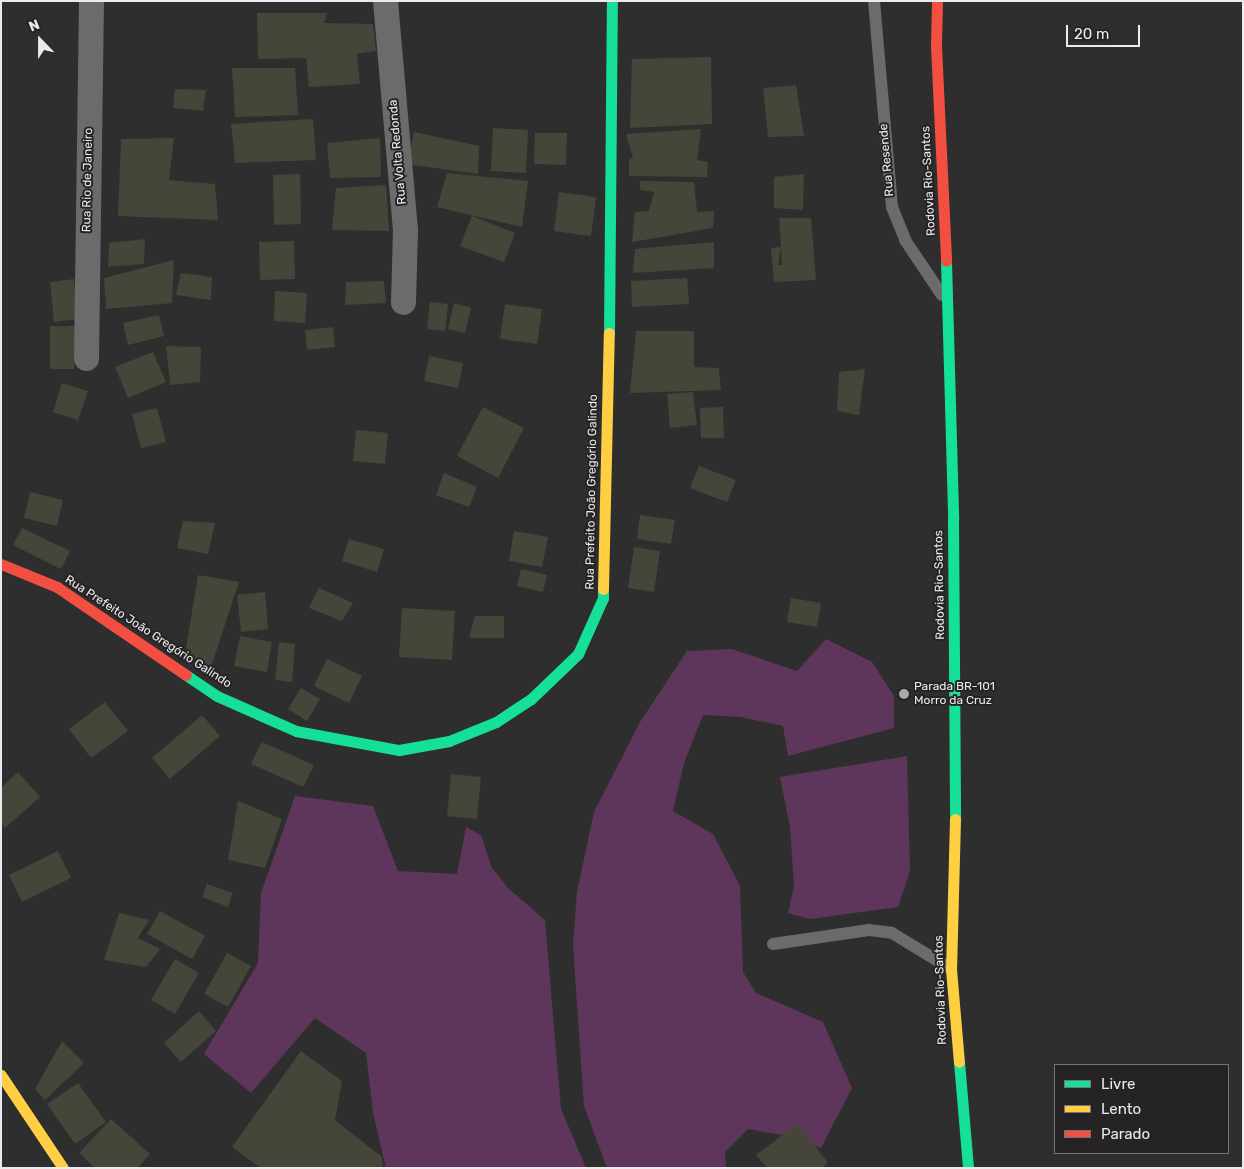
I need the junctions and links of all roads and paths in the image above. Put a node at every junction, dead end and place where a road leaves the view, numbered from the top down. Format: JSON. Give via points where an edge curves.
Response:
{"nodes":[{"id":1,"x":90,"y":1,"type":"edge"},
{"id":2,"x":385,"y":1,"type":"edge"},
{"id":3,"x":612,"y":1,"type":"edge"},
{"id":4,"x":874,"y":1,"type":"edge"},
{"id":5,"x":937,"y":1,"type":"edge"},
{"id":6,"x":404,"y":302,"type":"dead end"},
{"id":7,"x":948,"y":303,"type":"junction"},
{"id":8,"x":86,"y":358,"type":"dead end"},
{"id":9,"x":1,"y":564,"type":"edge"},
{"id":10,"x":773,"y":944,"type":"dead end"},
{"id":11,"x":951,"y":969,"type":"junction"},
{"id":12,"x":1,"y":1075,"type":"edge"},
{"id":13,"x":63,"y":1168,"type":"edge"},
{"id":14,"x":968,"y":1168,"type":"edge"}],
"edges":[{"from":1,"to":8,"type":"street","name":"Rua Rio de Janeiro"},
{"from":2,"to":6,"type":"street","name":"Rua Volta Redonda","via":[[405,230]]},
{"from":3,"to":9,"type":"main road","name":"Rua Prefeito João Gregório Galindo","via":[[607,512],[603,598],[578,654],[531,699],[496,722],[449,741],[399,750],[296,731],[217,696],[57,588]]},
{"from":4,"to":7,"type":"lane","name":"Rua Resende","via":[[892,207],[905,240]]},
{"from":5,"to":7,"type":"main road","name":"Rodovia Rio-Santos","via":[[936,46]]},
{"from":7,"to":11,"type":"main road","name":"Rodovia Rio-Santos","via":[[956,773]]},
{"from":10,"to":11,"type":"lane","via":[[869,930],[892,933]]},
{"from":11,"to":14,"type":"main road","name":"Rodovia Rio-Santos"},
{"from":12,"to":13,"type":"main road"}]}
